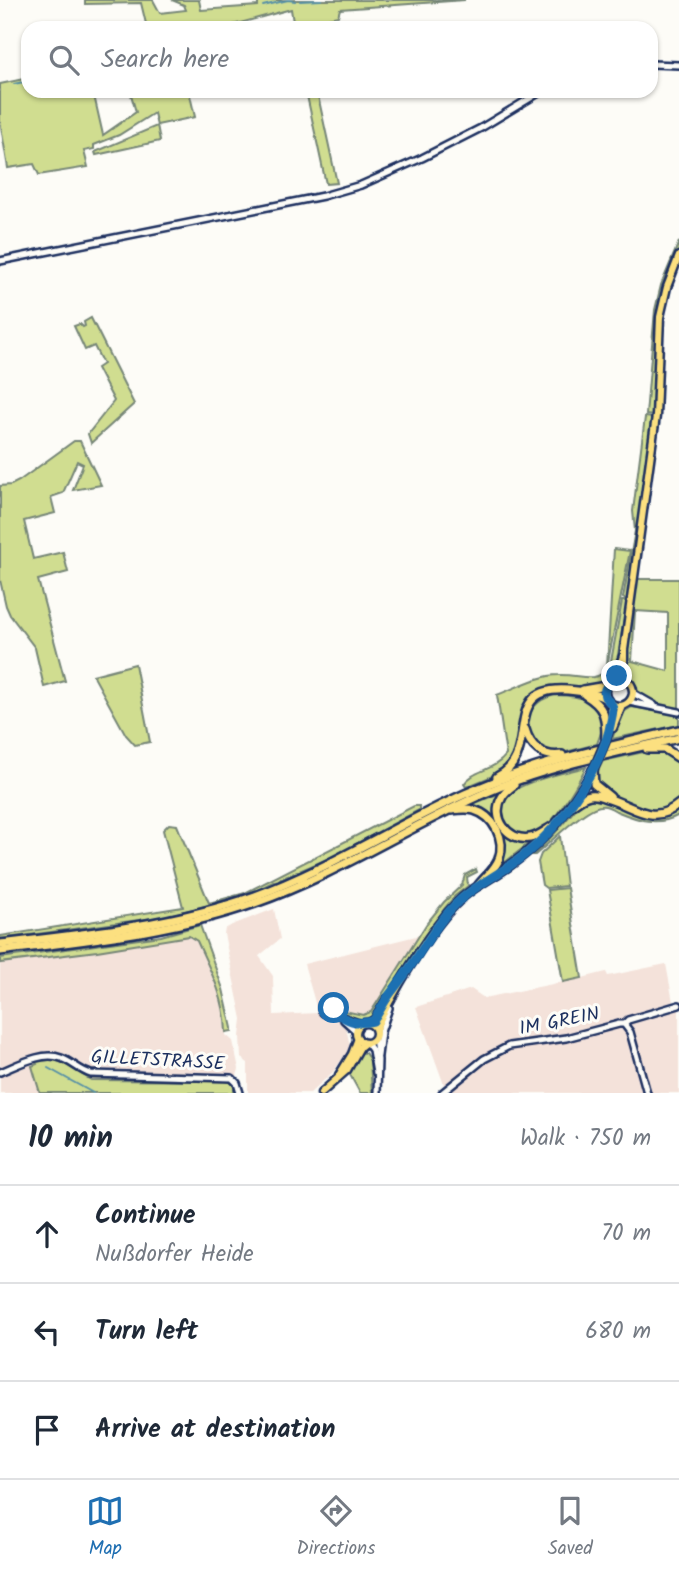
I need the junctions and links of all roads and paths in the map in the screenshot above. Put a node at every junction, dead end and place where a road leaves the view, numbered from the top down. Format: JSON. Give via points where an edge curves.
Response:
{"nodes":[{"id":1,"x":658,"y":64,"type":"edge"},
{"id":2,"x":679,"y":65,"type":"edge"},
{"id":3,"x":530,"y":98,"type":"edge"},
{"id":4,"x":679,"y":256,"type":"edge"},
{"id":5,"x":0,"y":261,"type":"edge"},
{"id":6,"x":624,"y":650,"type":"junction"},
{"id":7,"x":615,"y":678,"type":"junction"},
{"id":8,"x":627,"y":680,"type":"junction"},
{"id":9,"x":606,"y":686,"type":"junction"},
{"id":10,"x":578,"y":691,"type":"junction"},
{"id":11,"x":633,"y":693,"type":"junction"},
{"id":12,"x":606,"y":698,"type":"junction"},
{"id":13,"x":626,"y":704,"type":"junction"},
{"id":14,"x":611,"y":705,"type":"junction"},
{"id":15,"x":661,"y":709,"type":"junction"},
{"id":16,"x":679,"y":712,"type":"edge"},
{"id":17,"x":523,"y":723,"type":"junction"},
{"id":18,"x":679,"y":730,"type":"edge"},
{"id":19,"x":679,"y":738,"type":"edge"},
{"id":20,"x":606,"y":739,"type":"junction"},
{"id":21,"x":629,"y":749,"type":"junction"},
{"id":22,"x":583,"y":753,"type":"junction"},
{"id":23,"x":679,"y":758,"type":"edge"},
{"id":24,"x":594,"y":768,"type":"junction"},
{"id":25,"x":520,"y":780,"type":"junction"},
{"id":26,"x":482,"y":787,"type":"junction"},
{"id":27,"x":613,"y":799,"type":"junction"},
{"id":28,"x":679,"y":804,"type":"edge"},
{"id":29,"x":570,"y":806,"type":"junction"},
{"id":30,"x":448,"y":810,"type":"junction"},
{"id":31,"x":555,"y":825,"type":"junction"},
{"id":32,"x":480,"y":885,"type":"junction"},
{"id":33,"x":0,"y":944,"type":"edge"},
{"id":34,"x":0,"y":951,"type":"edge"},
{"id":35,"x":399,"y":984,"type":"junction"},
{"id":36,"x":679,"y":1005,"type":"edge"},
{"id":37,"x":332,"y":1011,"type":"dead end"},
{"id":38,"x":342,"y":1017,"type":"junction"},
{"id":39,"x":365,"y":1023,"type":"junction"},
{"id":40,"x":624,"y":1024,"type":"junction"},
{"id":41,"x":376,"y":1030,"type":"junction"},
{"id":42,"x":357,"y":1035,"type":"junction"},
{"id":43,"x":375,"y":1038,"type":"junction"},
{"id":44,"x":366,"y":1043,"type":"junction"},
{"id":45,"x":378,"y":1056,"type":"junction"},
{"id":46,"x":0,"y":1072,"type":"edge"},
{"id":47,"x":337,"y":1080,"type":"junction"},
{"id":48,"x":377,"y":1080,"type":"junction"},
{"id":49,"x":240,"y":1093,"type":"edge"},
{"id":50,"x":321,"y":1093,"type":"edge"},
{"id":51,"x":377,"y":1093,"type":"edge"},
{"id":52,"x":442,"y":1093,"type":"edge"},
{"id":53,"x":647,"y":1093,"type":"edge"}],
"edges":[{"from":1,"to":2,"type":"street"},
{"from":3,"to":5,"type":"street","via":[[445,147],[361,185]]},
{"from":4,"to":6,"type":"main road","via":[[660,317],[656,416]]},
{"from":6,"to":7,"type":"main road"},
{"from":6,"to":8,"type":"main road"},
{"from":7,"to":8,"type":"main road"},
{"from":7,"to":9,"type":"main road"},
{"from":8,"to":11,"type":"main road"},
{"from":9,"to":10,"type":"highway"},
{"from":9,"to":12,"type":"main road"},
{"from":10,"to":12,"type":"highway"},
{"from":10,"to":17,"type":"highway","via":[[554,690],[539,696],[527,707]]},
{"from":10,"to":20,"type":"highway","via":[[602,709]]},
{"from":11,"to":13,"type":"main road"},
{"from":11,"to":15,"type":"street"},
{"from":12,"to":14,"type":"main road"},
{"from":13,"to":14,"type":"main road"},
{"from":13,"to":15,"type":"street"},
{"from":13,"to":20,"type":"main road"},
{"from":14,"to":20,"type":"main road"},
{"from":15,"to":16,"type":"street"},
{"from":17,"to":22,"type":"highway","via":[[529,741],[544,754]]},
{"from":17,"to":26,"type":"highway","via":[[516,761]]},
{"from":18,"to":22,"type":"highway"},
{"from":19,"to":21,"type":"highway"},
{"from":20,"to":24,"type":"main road","bridge":true},
{"from":21,"to":23,"type":"highway","via":[[662,748]]},
{"from":21,"to":25,"type":"highway"},
{"from":22,"to":26,"type":"highway"},
{"from":24,"to":27,"type":"highway","via":[[595,786]]},
{"from":24,"to":29,"type":"main road"},
{"from":25,"to":30,"type":"highway"},
{"from":25,"to":31,"type":"highway","via":[[500,800],[503,826],[525,839]]},
{"from":26,"to":33,"type":"highway","via":[[306,876],[238,902],[181,918]]},
{"from":27,"to":28,"type":"highway","via":[[651,814]]},
{"from":27,"to":29,"type":"highway","via":[[590,795]]},
{"from":29,"to":31,"type":"main road"},
{"from":30,"to":32,"type":"highway","via":[[475,811],[497,830],[500,856]]},
{"from":30,"to":34,"type":"highway","via":[[333,871],[240,908],[157,929]]},
{"from":31,"to":32,"type":"main road","via":[[526,853]]},
{"from":32,"to":35,"type":"main road","via":[[444,917]]},
{"from":35,"to":39,"type":"main road","via":[[375,1019]]},
{"from":35,"to":41,"type":"main road"},
{"from":35,"to":45,"type":"street","via":[[383,1023]]},
{"from":36,"to":40,"type":"street"},
{"from":37,"to":38,"type":"street"},
{"from":38,"to":39,"type":"street"},
{"from":38,"to":42,"type":"street"},
{"from":39,"to":41,"type":"main road"},
{"from":39,"to":42,"type":"main road"},
{"from":40,"to":52,"type":"street","name":"IM GREIN","via":[[509,1046],[484,1059]]},
{"from":40,"to":53,"type":"street","name":"IM GREIN"},
{"from":41,"to":43,"type":"main road"},
{"from":42,"to":44,"type":"main road"},
{"from":42,"to":47,"type":"main road"},
{"from":43,"to":44,"type":"main road"},
{"from":43,"to":45,"type":"street"},
{"from":44,"to":47,"type":"main road"},
{"from":44,"to":48,"type":"street"},
{"from":45,"to":48,"type":"street"},
{"from":46,"to":49,"type":"street","name":"GILLETSTRASSE","via":[[50,1056],[91,1074],[223,1078],[236,1081]]},
{"from":47,"to":50,"type":"main road"},
{"from":48,"to":51,"type":"street"}]}
